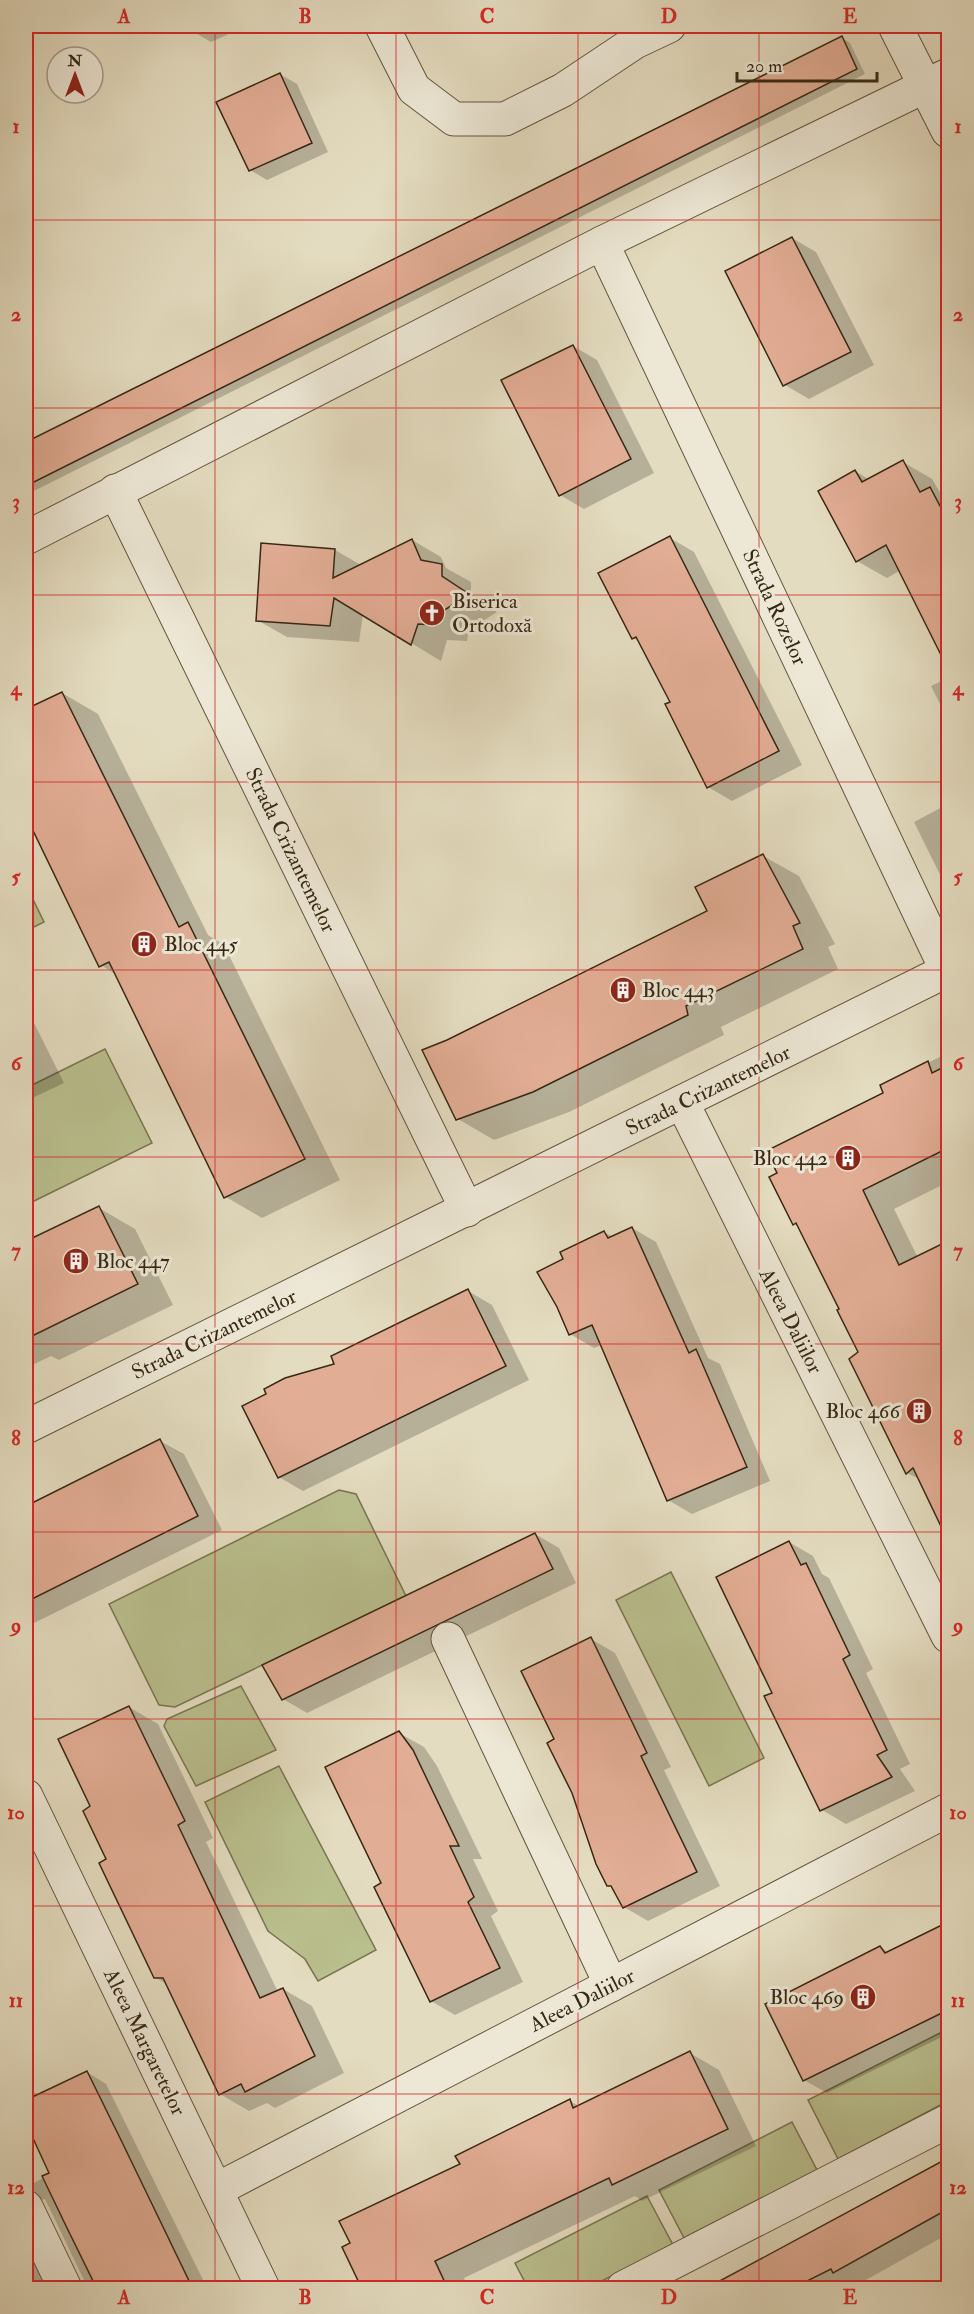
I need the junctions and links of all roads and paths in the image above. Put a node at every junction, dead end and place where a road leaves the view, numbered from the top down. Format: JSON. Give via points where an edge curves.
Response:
{"nodes":[{"id":1,"x":382,"y":26,"type":"edge"},
{"id":2,"x":669,"y":26,"type":"edge"},
{"id":3,"x":895,"y":26,"type":"edge"},
{"id":4,"x":937,"y":80,"type":"edge"},
{"id":5,"x":948,"y":131,"type":"edge"},
{"id":6,"x":602,"y":243,"type":"junction"},
{"id":7,"x":115,"y":490,"type":"junction"},
{"id":8,"x":26,"y":538,"type":"edge"},
{"id":9,"x":948,"y":971,"type":"edge"},
{"id":10,"x":682,"y":1102,"type":"junction"},
{"id":11,"x":467,"y":1210,"type":"junction"},
{"id":12,"x":26,"y":1427,"type":"edge"},
{"id":13,"x":948,"y":1636,"type":"edge"},
{"id":14,"x":448,"y":1639,"type":"dead end"},
{"id":15,"x":26,"y":1796,"type":"edge"},
{"id":16,"x":948,"y":1810,"type":"edge"},
{"id":17,"x":611,"y":1985,"type":"junction"},
{"id":18,"x":948,"y":2121,"type":"edge"},
{"id":19,"x":216,"y":2190,"type":"junction"},
{"id":20,"x":26,"y":2206,"type":"edge"},
{"id":21,"x":65,"y":2289,"type":"edge"},
{"id":22,"x":263,"y":2289,"type":"edge"},
{"id":23,"x":622,"y":2289,"type":"edge"}],
"edges":[{"from":1,"to":2,"type":"street","via":[[414,89],[454,118],[505,118],[563,90],[635,42]]},
{"from":3,"to":4,"type":"street"},
{"from":4,"to":5,"type":"street"},
{"from":4,"to":6,"type":"street"},
{"from":6,"to":7,"type":"street"},
{"from":6,"to":9,"type":"street","name":"Strada Rozelor"},
{"from":7,"to":8,"type":"street"},
{"from":7,"to":11,"type":"street","name":"Strada Crizantemelor"},
{"from":9,"to":10,"type":"street","name":"Strada Crizantemelor"},
{"from":10,"to":11,"type":"street","name":"Strada Crizantemelor"},
{"from":10,"to":13,"type":"street","name":"Aleea Daliilor"},
{"from":11,"to":12,"type":"street","name":"Strada Crizantemelor"},
{"from":14,"to":17,"type":"street"},
{"from":15,"to":19,"type":"street","name":"Aleea Margaretelor"},
{"from":16,"to":17,"type":"street","name":"Aleea Daliilor"},
{"from":17,"to":19,"type":"street","name":"Aleea Daliilor"},
{"from":18,"to":23,"type":"street"},
{"from":19,"to":22,"type":"street","name":"Aleea Margaretelor"},
{"from":20,"to":21,"type":"street"}]}
